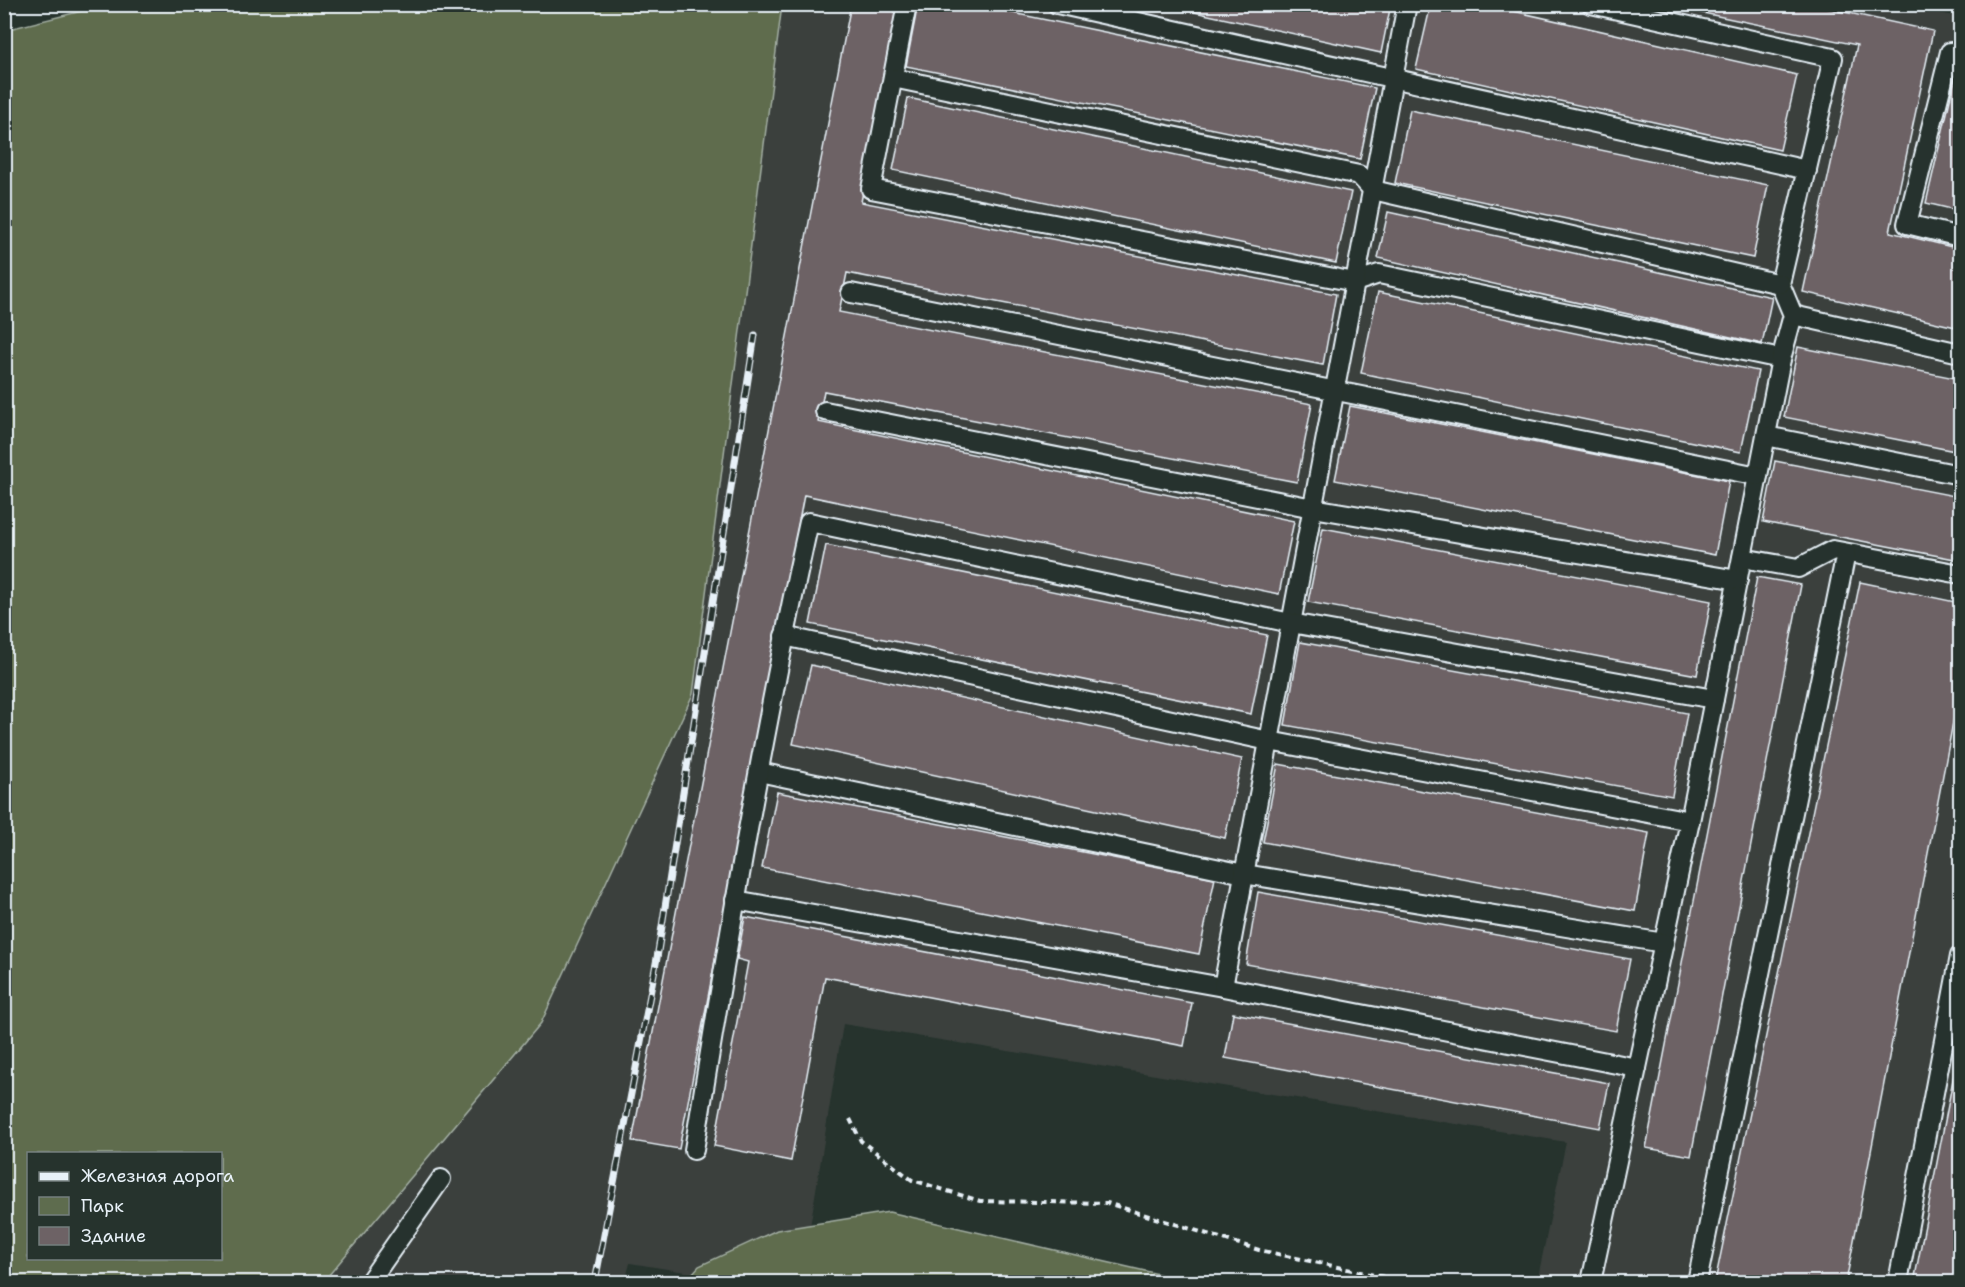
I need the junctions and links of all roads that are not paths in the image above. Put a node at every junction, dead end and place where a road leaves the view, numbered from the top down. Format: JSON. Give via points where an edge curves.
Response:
{"nodes":[{"id":1,"x":907,"y":4,"type":"edge"},
{"id":2,"x":1057,"y":4,"type":"edge"},
{"id":3,"x":1407,"y":4,"type":"edge"},
{"id":4,"x":1591,"y":4,"type":"edge"},
{"id":5,"x":1950,"y":52,"type":"dead end"},
{"id":6,"x":893,"y":78,"type":"junction"},
{"id":7,"x":1394,"y":78,"type":"junction"},
{"id":8,"x":1807,"y":170,"type":"junction"},
{"id":9,"x":1373,"y":190,"type":"junction"},
{"id":10,"x":1960,"y":237,"type":"edge"},
{"id":11,"x":1355,"y":282,"type":"junction"},
{"id":12,"x":1780,"y":284,"type":"junction"},
{"id":13,"x":851,"y":293,"type":"dead end"},
{"id":14,"x":1793,"y":315,"type":"junction"},
{"id":15,"x":1960,"y":354,"type":"edge"},
{"id":16,"x":1781,"y":359,"type":"junction"},
{"id":17,"x":1335,"y":389,"type":"junction"},
{"id":18,"x":825,"y":411,"type":"dead end"},
{"id":19,"x":1766,"y":435,"type":"junction"},
{"id":20,"x":1960,"y":475,"type":"edge"},
{"id":21,"x":1758,"y":476,"type":"junction"},
{"id":22,"x":1313,"y":508,"type":"junction"},
{"id":23,"x":1846,"y":553,"type":"junction"},
{"id":24,"x":1742,"y":558,"type":"junction"},
{"id":25,"x":1960,"y":574,"type":"edge"},
{"id":26,"x":1738,"y":580,"type":"junction"},
{"id":27,"x":1292,"y":623,"type":"junction"},
{"id":28,"x":784,"y":636,"type":"junction"},
{"id":29,"x":1714,"y":699,"type":"junction"},
{"id":30,"x":1269,"y":741,"type":"junction"},
{"id":31,"x":759,"y":772,"type":"junction"},
{"id":32,"x":1690,"y":821,"type":"junction"},
{"id":33,"x":1244,"y":874,"type":"junction"},
{"id":34,"x":735,"y":900,"type":"junction"},
{"id":35,"x":1664,"y":943,"type":"junction"},
{"id":36,"x":1960,"y":956,"type":"edge"},
{"id":37,"x":1223,"y":987,"type":"junction"},
{"id":38,"x":1637,"y":1068,"type":"junction"},
{"id":39,"x":694,"y":1150,"type":"dead end"},
{"id":40,"x":441,"y":1179,"type":"dead end"},
{"id":41,"x":369,"y":1282,"type":"edge"},
{"id":42,"x":1591,"y":1282,"type":"edge"},
{"id":43,"x":1696,"y":1282,"type":"edge"},
{"id":44,"x":1898,"y":1282,"type":"edge"}],
"edges":[{"from":1,"to":6,"type":"lane"},
{"from":2,"to":7,"type":"lane"},
{"from":3,"to":7,"type":"lane"},
{"from":4,"to":8,"type":"lane","via":[[1833,57]]},
{"from":5,"to":10,"type":"lane","via":[[1907,224]]},
{"from":6,"to":9,"type":"lane","via":[[1359,175]]},
{"from":6,"to":11,"type":"lane","via":[[871,189]]},
{"from":7,"to":8,"type":"lane"},
{"from":7,"to":9,"type":"lane"},
{"from":8,"to":12,"type":"lane"},
{"from":9,"to":11,"type":"lane"},
{"from":9,"to":12,"type":"lane"},
{"from":11,"to":16,"type":"lane","via":[[1379,274]]},
{"from":11,"to":17,"type":"lane"},
{"from":12,"to":14,"type":"lane"},
{"from":13,"to":17,"type":"lane"},
{"from":14,"to":15,"type":"lane"},
{"from":14,"to":16,"type":"lane"},
{"from":16,"to":19,"type":"lane"},
{"from":17,"to":21,"type":"lane"},
{"from":17,"to":22,"type":"lane"},
{"from":18,"to":22,"type":"lane"},
{"from":19,"to":20,"type":"lane"},
{"from":19,"to":21,"type":"lane"},
{"from":21,"to":24,"type":"lane"},
{"from":22,"to":26,"type":"lane"},
{"from":22,"to":27,"type":"lane"},
{"from":23,"to":24,"type":"lane","via":[[1833,550],[1798,568]]},
{"from":23,"to":25,"type":"lane"},
{"from":23,"to":43,"type":"lane"},
{"from":24,"to":26,"type":"lane"},
{"from":26,"to":29,"type":"lane"},
{"from":27,"to":28,"type":"lane","via":[[809,522]]},
{"from":27,"to":29,"type":"lane"},
{"from":27,"to":30,"type":"lane"},
{"from":28,"to":30,"type":"lane"},
{"from":28,"to":31,"type":"lane"},
{"from":29,"to":32,"type":"lane"},
{"from":30,"to":32,"type":"lane"},
{"from":30,"to":33,"type":"lane"},
{"from":31,"to":33,"type":"lane"},
{"from":31,"to":34,"type":"lane"},
{"from":32,"to":35,"type":"lane"},
{"from":33,"to":35,"type":"lane"},
{"from":33,"to":37,"type":"lane"},
{"from":34,"to":37,"type":"lane"},
{"from":34,"to":39,"type":"lane"},
{"from":35,"to":38,"type":"lane"},
{"from":36,"to":44,"type":"lane"},
{"from":37,"to":38,"type":"lane"},
{"from":38,"to":42,"type":"lane"},
{"from":40,"to":41,"type":"lane"}]}
